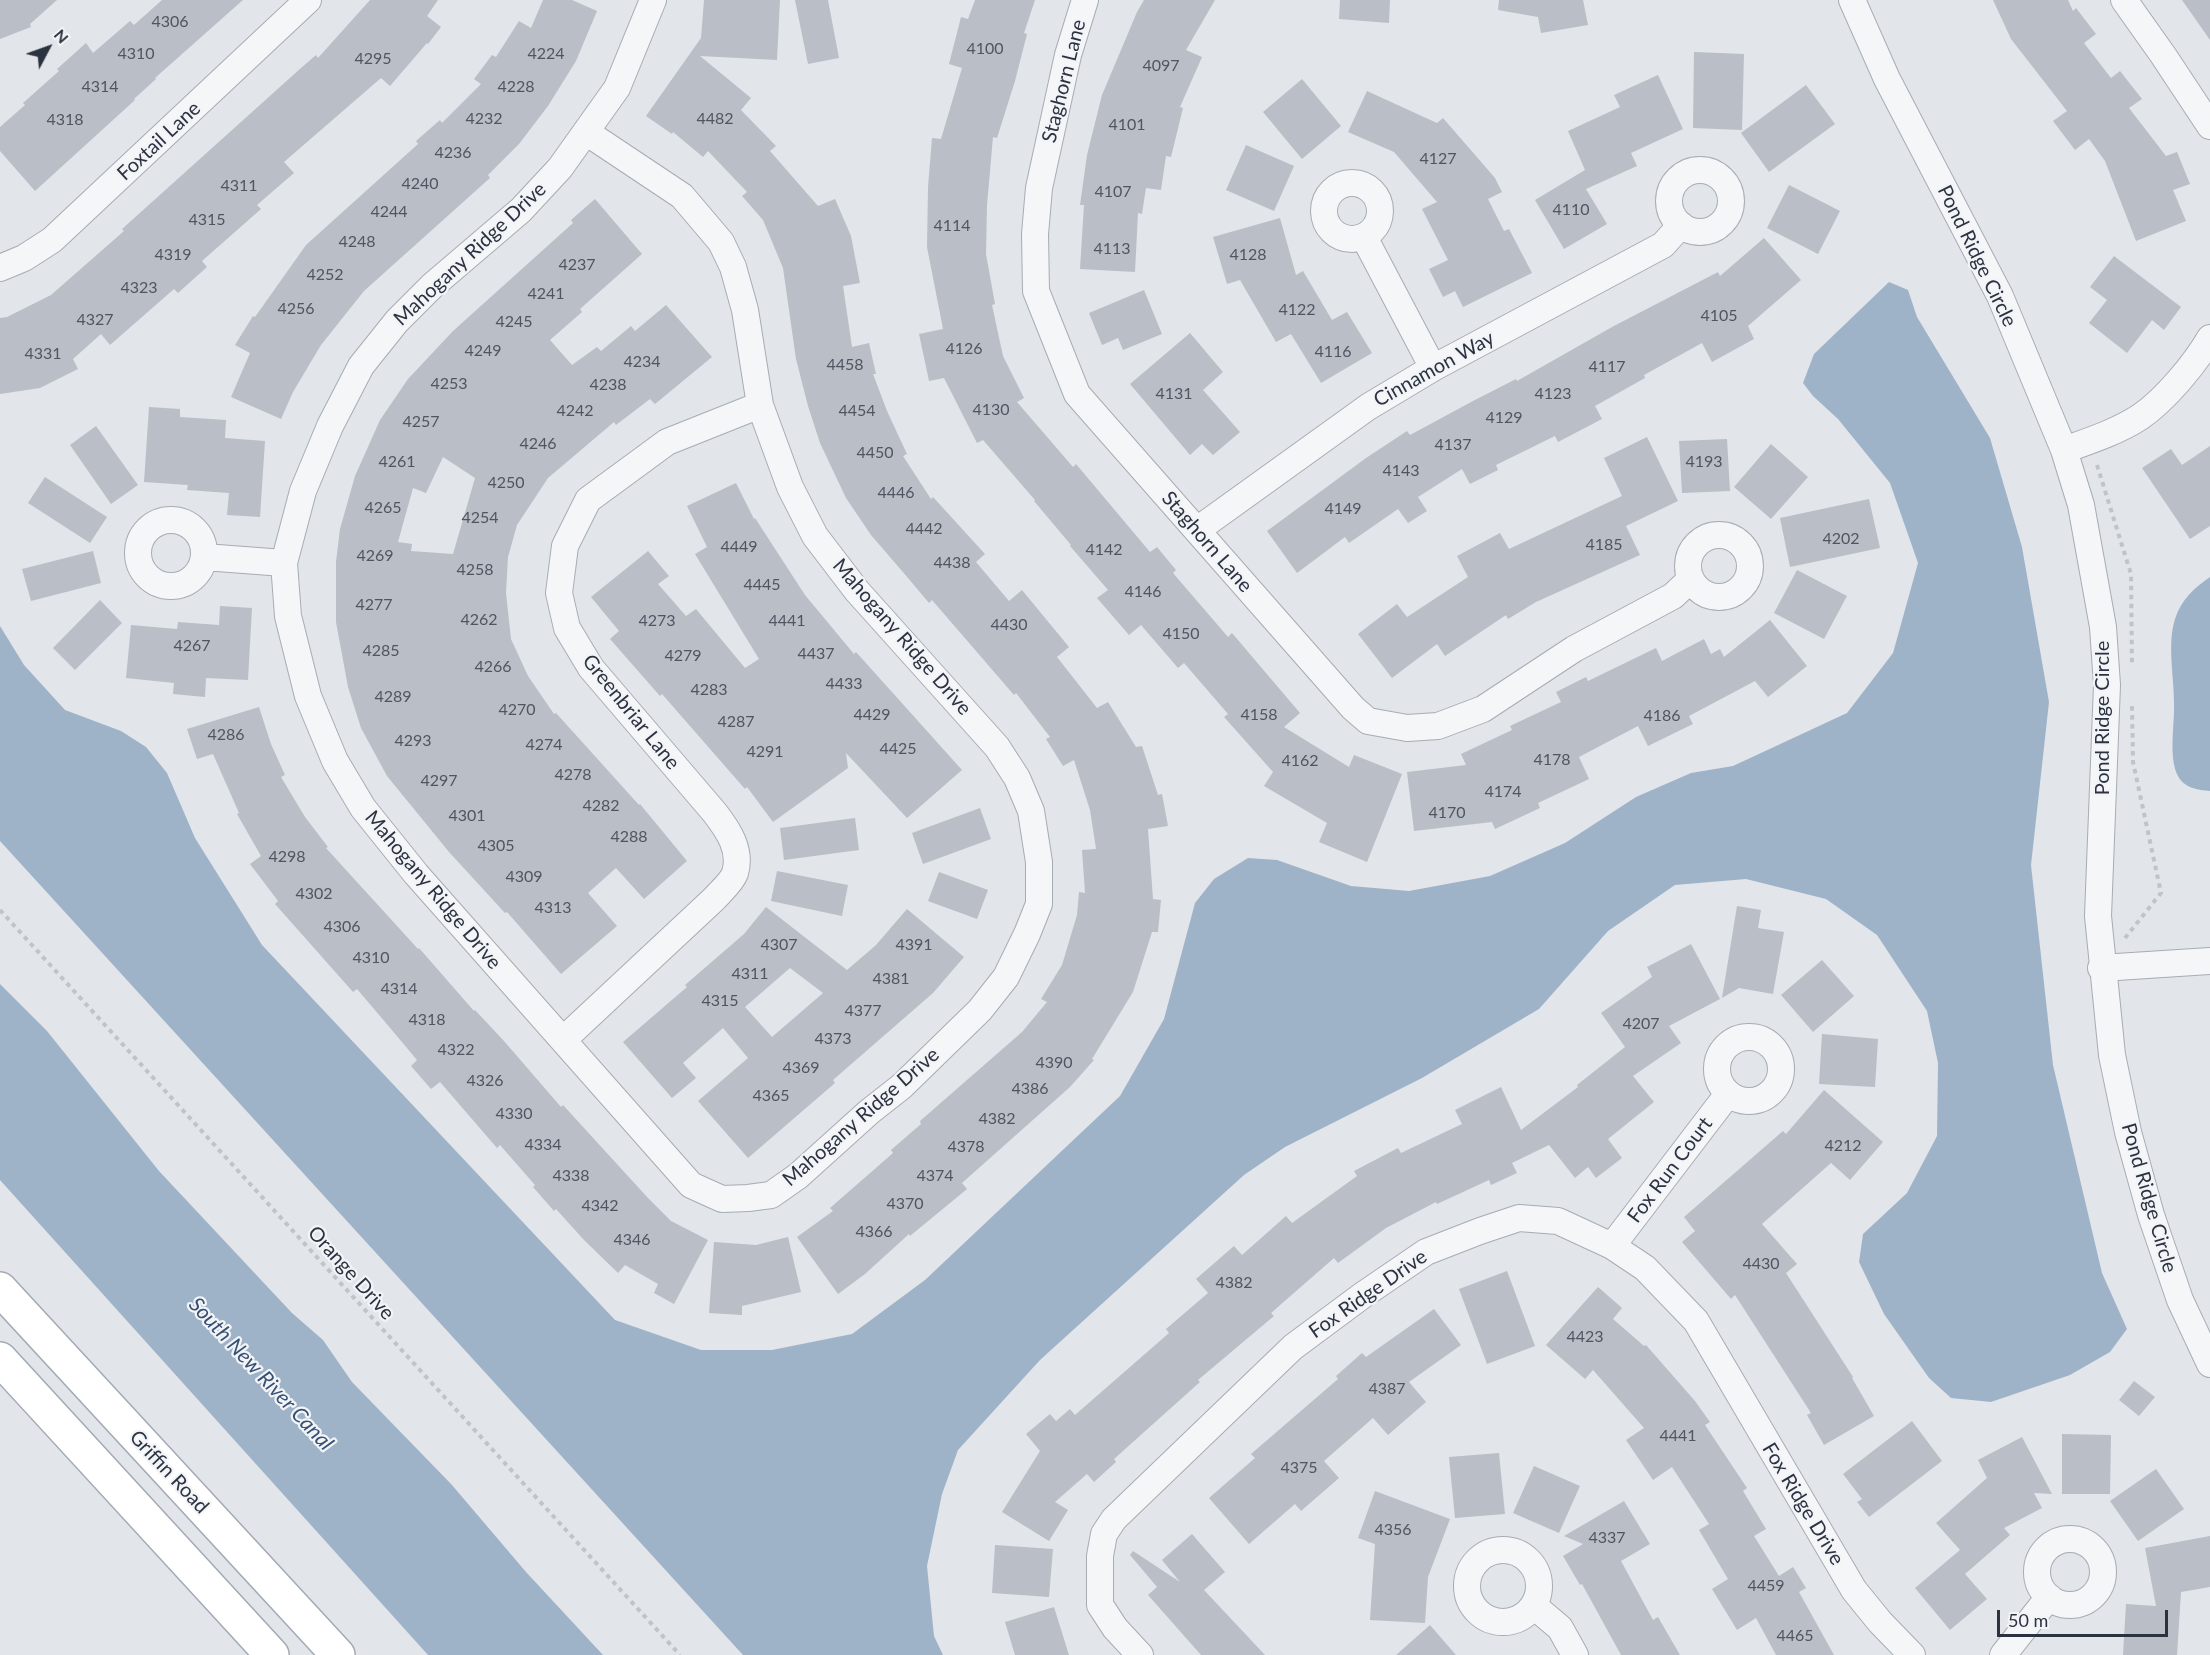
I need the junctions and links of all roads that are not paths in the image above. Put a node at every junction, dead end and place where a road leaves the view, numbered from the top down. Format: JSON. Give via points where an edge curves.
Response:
{"nodes":[{"id":1,"x":308,"y":0,"type":"edge"},
{"id":2,"x":653,"y":0,"type":"edge"},
{"id":3,"x":1085,"y":0,"type":"edge"},
{"id":4,"x":1852,"y":0,"type":"edge"},
{"id":5,"x":2124,"y":0,"type":"edge"},
{"id":6,"x":2210,"y":126,"type":"edge"},
{"id":7,"x":586,"y":132,"type":"junction"},
{"id":8,"x":1681,"y":225,"type":"dead end"},
{"id":9,"x":1364,"y":237,"type":"dead end"},
{"id":10,"x":0,"y":268,"type":"edge"},
{"id":11,"x":2210,"y":338,"type":"edge"},
{"id":12,"x":1432,"y":368,"type":"junction"},
{"id":13,"x":760,"y":405,"type":"junction"},
{"id":14,"x":2064,"y":450,"type":"junction"},
{"id":15,"x":1197,"y":530,"type":"junction"},
{"id":16,"x":204,"y":557,"type":"dead end"},
{"id":17,"x":284,"y":563,"type":"junction"},
{"id":18,"x":1691,"y":579,"type":"dead end"},
{"id":19,"x":2210,"y":961,"type":"edge"},
{"id":20,"x":2102,"y":968,"type":"junction"},
{"id":21,"x":563,"y":1040,"type":"junction"},
{"id":22,"x":1728,"y":1094,"type":"dead end"},
{"id":23,"x":1612,"y":1246,"type":"junction"},
{"id":24,"x":0,"y":1289,"type":"edge"},
{"id":25,"x":0,"y":1359,"type":"edge"},
{"id":26,"x":2210,"y":1364,"type":"edge"},
{"id":27,"x":156,"y":1458,"type":"junction"},
{"id":28,"x":121,"y":1491,"type":"junction"},
{"id":29,"x":2049,"y":1597,"type":"dead end"},
{"id":30,"x":1534,"y":1606,"type":"dead end"},
{"id":31,"x":272,"y":1655,"type":"edge"},
{"id":32,"x":338,"y":1655,"type":"edge"},
{"id":33,"x":1140,"y":1655,"type":"edge"},
{"id":34,"x":1575,"y":1655,"type":"edge"},
{"id":35,"x":1912,"y":1655,"type":"edge"},
{"id":36,"x":2003,"y":1655,"type":"edge"}],
"edges":[{"from":1,"to":10,"type":"street","name":"Foxtail Lane","via":[[52,240]]},
{"from":2,"to":7,"type":"street","name":"Mahogany Ridge Drive","via":[[616,88]]},
{"from":3,"to":15,"type":"street","name":"Staghorn Lane","via":[[1068,55],[1039,188],[1036,291],[1077,394]]},
{"from":4,"to":14,"type":"street","name":"Pond Ridge Circle","via":[[1887,79],[2000,296]]},
{"from":5,"to":6,"type":"street"},
{"from":7,"to":13,"type":"street","name":"Mahogany Ridge Drive","via":[[682,196],[721,242],[745,310]]},
{"from":7,"to":17,"type":"street","name":"Mahogany Ridge Drive","via":[[560,168],[520,210],[432,286],[361,366],[303,491]]},
{"from":8,"to":12,"type":"street","name":"Cinnamon Way","via":[[1663,244]]},
{"from":9,"to":12,"type":"street"},
{"from":11,"to":14,"type":"street","via":[[2175,384],[2140,416]]},
{"from":12,"to":15,"type":"street","name":"Cinnamon Way","via":[[1368,406]]},
{"from":13,"to":21,"type":"street","name":"Greenbriar Lane","via":[[667,442],[588,500],[565,546],[559,593],[567,628],[591,668],[725,827],[737,854],[735,875],[714,899]]},
{"from":13,"to":21,"type":"street","name":"Mahogany Ridge Drive","via":[[790,487],[815,536],[857,591],[997,747],[1017,778],[1031,811],[1039,862],[1038,904],[1006,977],[980,1010],[902,1086],[771,1195],[722,1198],[691,1185]]},
{"from":14,"to":20,"type":"street","name":"Pond Ridge Circle","via":[[2080,505],[2104,638],[2106,749],[2098,906]]},
{"from":15,"to":18,"type":"street","name":"Staghorn Lane","via":[[1353,708],[1368,721],[1407,728],[1438,726],[1483,708],[1574,650],[1672,596]]},
{"from":16,"to":17,"type":"street"},
{"from":17,"to":21,"type":"street","name":"Mahogany Ridge Drive","via":[[288,616],[306,684],[335,761],[363,808],[416,874]]},
{"from":19,"to":20,"type":"street"},
{"from":20,"to":26,"type":"street","name":"Pond Ridge Circle","via":[[2112,1055],[2128,1132],[2180,1300]]},
{"from":22,"to":23,"type":"street","name":"Fox Run Court"},
{"from":23,"to":33,"type":"street","name":"Fox Ridge Drive","via":[[1558,1221],[1519,1218],[1480,1230],[1426,1252],[1293,1347],[1114,1519],[1104,1534],[1100,1605]]},
{"from":23,"to":35,"type":"street","name":"Fox Ridge Drive","via":[[1645,1268],[1696,1321],[1854,1590]]},
{"from":24,"to":27,"type":"main road","name":"Griffin Road"},
{"from":25,"to":28,"type":"main road"},
{"from":27,"to":28,"type":"main road"},
{"from":27,"to":32,"type":"main road","name":"Griffin Road"},
{"from":28,"to":31,"type":"main road"},
{"from":29,"to":36,"type":"street"},
{"from":30,"to":34,"type":"street","via":[[1560,1628]]}]}
